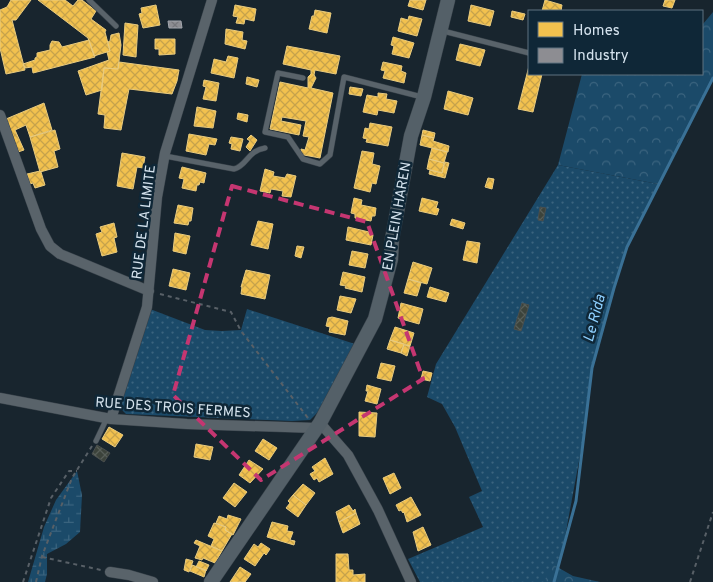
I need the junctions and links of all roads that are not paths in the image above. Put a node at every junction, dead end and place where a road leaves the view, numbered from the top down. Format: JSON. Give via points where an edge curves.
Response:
{"nodes":[{"id":1,"x":89,"y":0,"type":"edge"},
{"id":2,"x":212,"y":0,"type":"edge"},
{"id":3,"x":448,"y":0,"type":"edge"},
{"id":4,"x":116,"y":26,"type":"dead end"},
{"id":5,"x":441,"y":30,"type":"junction"},
{"id":6,"x":528,"y":53,"type":"edge"},
{"id":7,"x":302,"y":78,"type":"dead end"},
{"id":8,"x":424,"y":97,"type":"junction"},
{"id":9,"x":0,"y":115,"type":"edge"},
{"id":10,"x":265,"y":148,"type":"dead end"},
{"id":11,"x":165,"y":156,"type":"junction"},
{"id":12,"x":149,"y":291,"type":"junction"},
{"id":13,"x":0,"y":398,"type":"edge"},
{"id":14,"x":109,"y":418,"type":"junction"},
{"id":15,"x":318,"y":426,"type":"junction"},
{"id":16,"x":96,"y":440,"type":"road end"},
{"id":17,"x":110,"y":572,"type":"road end"},
{"id":18,"x":153,"y":582,"type":"edge"},
{"id":19,"x":211,"y":582,"type":"edge"},
{"id":20,"x":411,"y":582,"type":"edge"}],
"edges":[{"from":1,"to":4,"type":"lane"},
{"from":2,"to":11,"type":"street","name":"RUE DE LA LIMITE"},
{"from":3,"to":5,"type":"street","name":"EN PLEIN HAREN"},
{"from":5,"to":6,"type":"lane"},
{"from":5,"to":8,"type":"street","name":"EN PLEIN HAREN"},
{"from":7,"to":8,"type":"lane","via":[[278,72],[265,132],[288,137],[303,159],[320,164],[330,155],[344,77]]},
{"from":8,"to":15,"type":"street","name":"EN PLEIN HAREN","via":[[411,136],[391,259],[374,318]]},
{"from":9,"to":12,"type":"street","via":[[50,246],[60,254]]},
{"from":10,"to":11,"type":"lane","via":[[257,150],[234,170]]},
{"from":11,"to":12,"type":"street","name":"RUE DE LA LIMITE","via":[[157,197]]},
{"from":12,"to":14,"type":"street","name":"RUE DE LA LIMITE","via":[[147,307]]},
{"from":13,"to":14,"type":"street","name":"RUE DES TROIS FERMES"},
{"from":14,"to":15,"type":"street","name":"RUE DES TROIS FERMES","via":[[187,424]]},
{"from":14,"to":16,"type":"lane"},
{"from":15,"to":19,"type":"street","name":"EN PLEIN HAREN"},
{"from":15,"to":20,"type":"street","via":[[348,454]]},
{"from":17,"to":18,"type":"street"}]}
